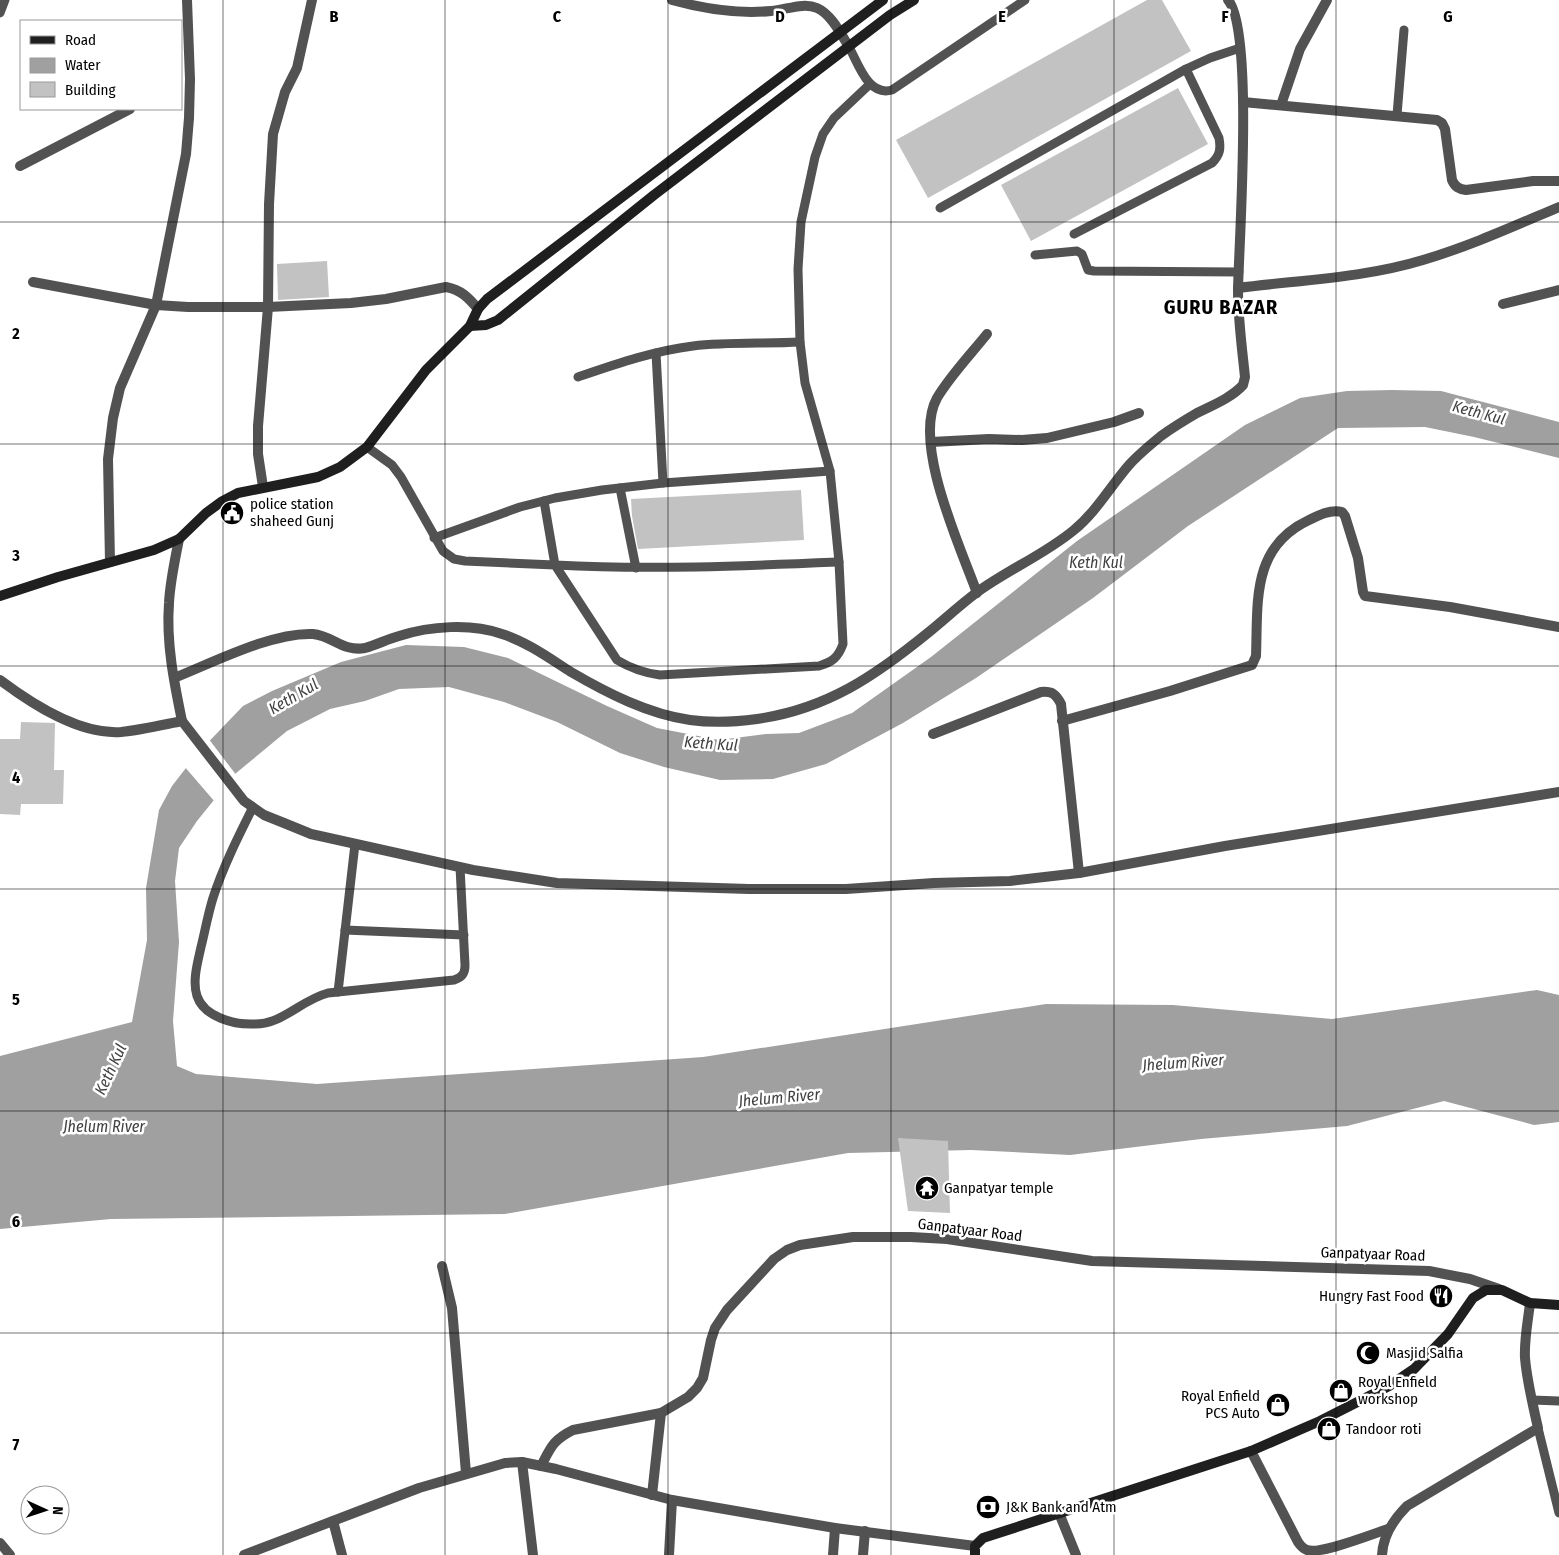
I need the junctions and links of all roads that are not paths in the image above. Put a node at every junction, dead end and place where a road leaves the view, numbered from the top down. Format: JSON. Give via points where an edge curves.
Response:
{"nodes":[{"id":1,"x":5,"y":0,"type":"edge"},
{"id":2,"x":188,"y":0,"type":"edge"},
{"id":3,"x":312,"y":0,"type":"edge"},
{"id":4,"x":672,"y":0,"type":"edge"},
{"id":5,"x":882,"y":0,"type":"edge"},
{"id":6,"x":914,"y":0,"type":"edge"},
{"id":7,"x":1025,"y":0,"type":"edge"},
{"id":8,"x":1228,"y":0,"type":"edge"},
{"id":9,"x":1327,"y":0,"type":"edge"},
{"id":10,"x":690,"y":3,"type":"edge"},
{"id":11,"x":0,"y":13,"type":"edge"},
{"id":12,"x":1404,"y":30,"type":"dead end"},
{"id":13,"x":839,"y":32,"type":"junction"},
{"id":14,"x":849,"y":47,"type":"junction"},
{"id":15,"x":1240,"y":48,"type":"junction"},
{"id":16,"x":1186,"y":69,"type":"junction"},
{"id":17,"x":186,"y":81,"type":"edge"},
{"id":18,"x":870,"y":84,"type":"junction"},
{"id":19,"x":1243,"y":102,"type":"junction"},
{"id":20,"x":1282,"y":105,"type":"junction"},
{"id":21,"x":128,"y":110,"type":"edge"},
{"id":22,"x":1397,"y":115,"type":"junction"},
{"id":23,"x":20,"y":166,"type":"dead end"},
{"id":24,"x":1559,"y":181,"type":"edge"},
{"id":25,"x":940,"y":208,"type":"dead end"},
{"id":26,"x":1559,"y":208,"type":"edge"},
{"id":27,"x":1074,"y":234,"type":"dead end"},
{"id":28,"x":1036,"y":254,"type":"dead end"},
{"id":29,"x":1239,"y":272,"type":"junction"},
{"id":30,"x":33,"y":282,"type":"dead end"},
{"id":31,"x":1238,"y":288,"type":"junction"},
{"id":32,"x":1559,"y":290,"type":"edge"},
{"id":33,"x":1503,"y":304,"type":"dead end"},
{"id":34,"x":156,"y":305,"type":"junction"},
{"id":35,"x":268,"y":307,"type":"junction"},
{"id":36,"x":478,"y":309,"type":"junction"},
{"id":37,"x":470,"y":326,"type":"junction"},
{"id":38,"x":987,"y":334,"type":"dead end"},
{"id":39,"x":800,"y":342,"type":"junction"},
{"id":40,"x":656,"y":353,"type":"junction"},
{"id":41,"x":578,"y":376,"type":"dead end"},
{"id":42,"x":1138,"y":413,"type":"dead end"},
{"id":43,"x":931,"y":442,"type":"junction"},
{"id":44,"x":367,"y":447,"type":"junction"},
{"id":45,"x":830,"y":471,"type":"junction"},
{"id":46,"x":664,"y":483,"type":"junction"},
{"id":47,"x":263,"y":487,"type":"junction"},
{"id":48,"x":620,"y":488,"type":"junction"},
{"id":49,"x":544,"y":501,"type":"junction"},
{"id":50,"x":179,"y":538,"type":"junction"},
{"id":51,"x":434,"y":538,"type":"junction"},
{"id":52,"x":110,"y":562,"type":"junction"},
{"id":53,"x":839,"y":562,"type":"junction"},
{"id":54,"x":556,"y":565,"type":"junction"},
{"id":55,"x":636,"y":568,"type":"junction"},
{"id":56,"x":977,"y":593,"type":"junction"},
{"id":57,"x":0,"y":596,"type":"edge"},
{"id":58,"x":1559,"y":628,"type":"edge"},
{"id":59,"x":174,"y":678,"type":"junction"},
{"id":60,"x":0,"y":680,"type":"edge"},
{"id":61,"x":1062,"y":721,"type":"junction"},
{"id":62,"x":185,"y":725,"type":"junction"},
{"id":63,"x":933,"y":734,"type":"dead end"},
{"id":64,"x":1559,"y":792,"type":"edge"},
{"id":65,"x":253,"y":807,"type":"junction"},
{"id":66,"x":355,"y":844,"type":"junction"},
{"id":67,"x":460,"y":868,"type":"junction"},
{"id":68,"x":1079,"y":873,"type":"junction"},
{"id":69,"x":345,"y":930,"type":"junction"},
{"id":70,"x":464,"y":935,"type":"junction"},
{"id":71,"x":338,"y":992,"type":"junction"},
{"id":72,"x":442,"y":1266,"type":"dead end"},
{"id":73,"x":1502,"y":1290,"type":"junction"},
{"id":74,"x":1530,"y":1303,"type":"junction"},
{"id":75,"x":1559,"y":1305,"type":"edge"},
{"id":76,"x":1532,"y":1400,"type":"junction"},
{"id":77,"x":1559,"y":1400,"type":"edge"},
{"id":78,"x":661,"y":1413,"type":"junction"},
{"id":79,"x":1538,"y":1428,"type":"junction"},
{"id":80,"x":1251,"y":1451,"type":"junction"},
{"id":81,"x":522,"y":1462,"type":"junction"},
{"id":82,"x":540,"y":1466,"type":"junction"},
{"id":83,"x":466,"y":1474,"type":"junction"},
{"id":84,"x":652,"y":1496,"type":"junction"},
{"id":85,"x":672,"y":1500,"type":"junction"},
{"id":86,"x":1059,"y":1513,"type":"junction"},
{"id":87,"x":1559,"y":1513,"type":"edge"},
{"id":88,"x":333,"y":1521,"type":"junction"},
{"id":89,"x":835,"y":1528,"type":"junction"},
{"id":90,"x":1388,"y":1529,"type":"junction"},
{"id":91,"x":865,"y":1531,"type":"junction"},
{"id":92,"x":0,"y":1543,"type":"edge"},
{"id":93,"x":975,"y":1550,"type":"edge"},
{"id":94,"x":10,"y":1555,"type":"edge"},
{"id":95,"x":244,"y":1555,"type":"edge"},
{"id":96,"x":342,"y":1555,"type":"edge"},
{"id":97,"x":533,"y":1555,"type":"edge"},
{"id":98,"x":669,"y":1555,"type":"edge"},
{"id":99,"x":833,"y":1555,"type":"edge"},
{"id":100,"x":863,"y":1555,"type":"edge"},
{"id":101,"x":1076,"y":1555,"type":"edge"},
{"id":102,"x":1382,"y":1555,"type":"edge"}],
"edges":[{"from":1,"to":11,"type":"lane"},
{"from":2,"to":17,"type":"street"},
{"from":3,"to":35,"type":"street","via":[[297,68],[285,92],[273,134]]},
{"from":4,"to":10,"type":"street"},
{"from":5,"to":13,"type":"main road"},
{"from":6,"to":14,"type":"main road"},
{"from":7,"to":18,"type":"lane","via":[[892,90],[880,91]]},
{"from":8,"to":15,"type":"street","via":[[1237,21]]},
{"from":9,"to":20,"type":"street","via":[[1300,49]]},
{"from":10,"to":13,"type":"street","via":[[734,12],[810,6],[825,13]]},
{"from":12,"to":22,"type":"lane"},
{"from":13,"to":14,"type":"street"},
{"from":13,"to":36,"type":"main road","via":[[494,293]]},
{"from":14,"to":18,"type":"lane"},
{"from":14,"to":37,"type":"main road","via":[[498,320]]},
{"from":15,"to":16,"type":"lane"},
{"from":15,"to":19,"type":"street"},
{"from":16,"to":25,"type":"lane"},
{"from":16,"to":27,"type":"lane","via":[[1219,138],[1218,158]]},
{"from":17,"to":34,"type":"street","via":[[190,118],[186,154]]},
{"from":18,"to":39,"type":"lane","via":[[834,118],[823,134],[815,157],[801,222],[798,269]]},
{"from":19,"to":20,"type":"street"},
{"from":19,"to":29,"type":"street"},
{"from":20,"to":22,"type":"street"},
{"from":21,"to":23,"type":"street"},
{"from":22,"to":24,"type":"street","via":[[1442,123],[1452,180],[1460,189],[1533,180]]},
{"from":26,"to":31,"type":"street","via":[[1503,232],[1386,269]]},
{"from":28,"to":29,"type":"lane","via":[[1077,251],[1082,254],[1088,270],[1094,271]]},
{"from":29,"to":31,"type":"street"},
{"from":30,"to":34,"type":"street"},
{"from":31,"to":56,"type":"street","via":[[1244,385],[1161,437],[1130,464],[1074,530]]},
{"from":32,"to":33,"type":"street"},
{"from":34,"to":35,"type":"street"},
{"from":34,"to":52,"type":"street","via":[[120,388],[113,418],[108,459]]},
{"from":35,"to":36,"type":"street","via":[[386,299],[446,287],[466,295]]},
{"from":35,"to":47,"type":"street","via":[[258,426]]},
{"from":36,"to":37,"type":"main road"},
{"from":37,"to":44,"type":"main road","via":[[426,370]]},
{"from":38,"to":43,"type":"street","via":[[937,398],[931,413]]},
{"from":39,"to":40,"type":"lane","via":[[694,346]]},
{"from":39,"to":45,"type":"lane","via":[[805,383]]},
{"from":40,"to":41,"type":"lane"},
{"from":40,"to":46,"type":"lane"},
{"from":42,"to":43,"type":"street","via":[[1047,438]]},
{"from":43,"to":56,"type":"street","via":[[939,488]]},
{"from":44,"to":47,"type":"main road","via":[[340,467],[318,477]]},
{"from":44,"to":51,"type":"lane","via":[[402,476]]},
{"from":45,"to":46,"type":"lane"},
{"from":45,"to":53,"type":"lane"},
{"from":46,"to":48,"type":"lane"},
{"from":47,"to":50,"type":"main road","via":[[238,493],[220,502]]},
{"from":48,"to":49,"type":"lane"},
{"from":48,"to":55,"type":"lane"},
{"from":49,"to":51,"type":"lane"},
{"from":49,"to":54,"type":"lane"},
{"from":50,"to":52,"type":"main road","via":[[154,550]]},
{"from":50,"to":59,"type":"street","via":[[169,602]]},
{"from":51,"to":54,"type":"lane","via":[[454,559]]},
{"from":52,"to":57,"type":"main road"},
{"from":53,"to":54,"type":"lane","via":[[843,644],[839,655],[830,663],[660,675],[643,673],[617,660]]},
{"from":53,"to":55,"type":"lane"},
{"from":54,"to":55,"type":"lane"},
{"from":56,"to":59,"type":"street","via":[[873,674],[837,695],[779,716],[744,721],[688,720],[660,713],[601,689],[527,645],[500,633],[477,629],[437,627],[355,649],[346,648],[325,636],[282,637]]},
{"from":58,"to":61,"type":"street","via":[[1450,607],[1365,596],[1345,516],[1342,512],[1332,511],[1297,525],[1285,534],[1267,559],[1259,585],[1256,656],[1252,665]]},
{"from":59,"to":62,"type":"street"},
{"from":60,"to":62,"type":"street","via":[[38,706],[66,720],[95,729],[120,732]]},
{"from":61,"to":63,"type":"street","via":[[1058,697],[1041,692]]},
{"from":61,"to":68,"type":"street"},
{"from":62,"to":65,"type":"street","via":[[244,801]]},
{"from":64,"to":68,"type":"street"},
{"from":65,"to":66,"type":"street","via":[[264,815],[311,834]]},
{"from":65,"to":71,"type":"lane","via":[[212,899],[197,966],[196,995],[211,1013],[240,1024],[256,1024],[281,1017],[317,996]]},
{"from":66,"to":67,"type":"street"},
{"from":66,"to":69,"type":"lane"},
{"from":67,"to":68,"type":"street","via":[[557,884],[749,889],[846,889],[1010,882]]},
{"from":67,"to":70,"type":"lane"},
{"from":69,"to":70,"type":"lane"},
{"from":69,"to":71,"type":"lane"},
{"from":70,"to":71,"type":"lane","via":[[465,972],[461,977]]},
{"from":72,"to":83,"type":"street","via":[[452,1308]]},
{"from":73,"to":74,"type":"main road"},
{"from":73,"to":78,"type":"street","name":"Ganpatyaar Road","via":[[1470,1279],[1429,1271],[1092,1261],[947,1239],[853,1237],[800,1245],[774,1259],[727,1310],[715,1328],[703,1378],[697,1388]]},
{"from":73,"to":80,"type":"main road","via":[[1486,1290],[1473,1298],[1433,1351],[1389,1386]]},
{"from":74,"to":75,"type":"main road"},
{"from":74,"to":76,"type":"street","via":[[1525,1358]]},
{"from":76,"to":77,"type":"lane"},
{"from":76,"to":79,"type":"street"},
{"from":78,"to":82,"type":"street","name":"Ganpatyaar Road","via":[[573,1430],[559,1437]]},
{"from":78,"to":84,"type":"street"},
{"from":79,"to":87,"type":"lane"},
{"from":79,"to":90,"type":"street","via":[[1407,1506]]},
{"from":80,"to":86,"type":"main road"},
{"from":80,"to":90,"type":"street","via":[[1298,1542],[1307,1550],[1329,1549]]},
{"from":81,"to":82,"type":"street"},
{"from":81,"to":83,"type":"street","via":[[505,1463]]},
{"from":81,"to":97,"type":"street"},
{"from":82,"to":84,"type":"street"},
{"from":83,"to":88,"type":"street"},
{"from":84,"to":85,"type":"street"},
{"from":85,"to":89,"type":"street"},
{"from":85,"to":98,"type":"street"},
{"from":86,"to":93,"type":"main road","via":[[983,1538]]},
{"from":86,"to":101,"type":"street"},
{"from":88,"to":95,"type":"street"},
{"from":88,"to":96,"type":"street"},
{"from":89,"to":91,"type":"street"},
{"from":89,"to":99,"type":"street"},
{"from":90,"to":102,"type":"street"},
{"from":91,"to":93,"type":"street"},
{"from":91,"to":100,"type":"street"},
{"from":92,"to":94,"type":"street"}]}
